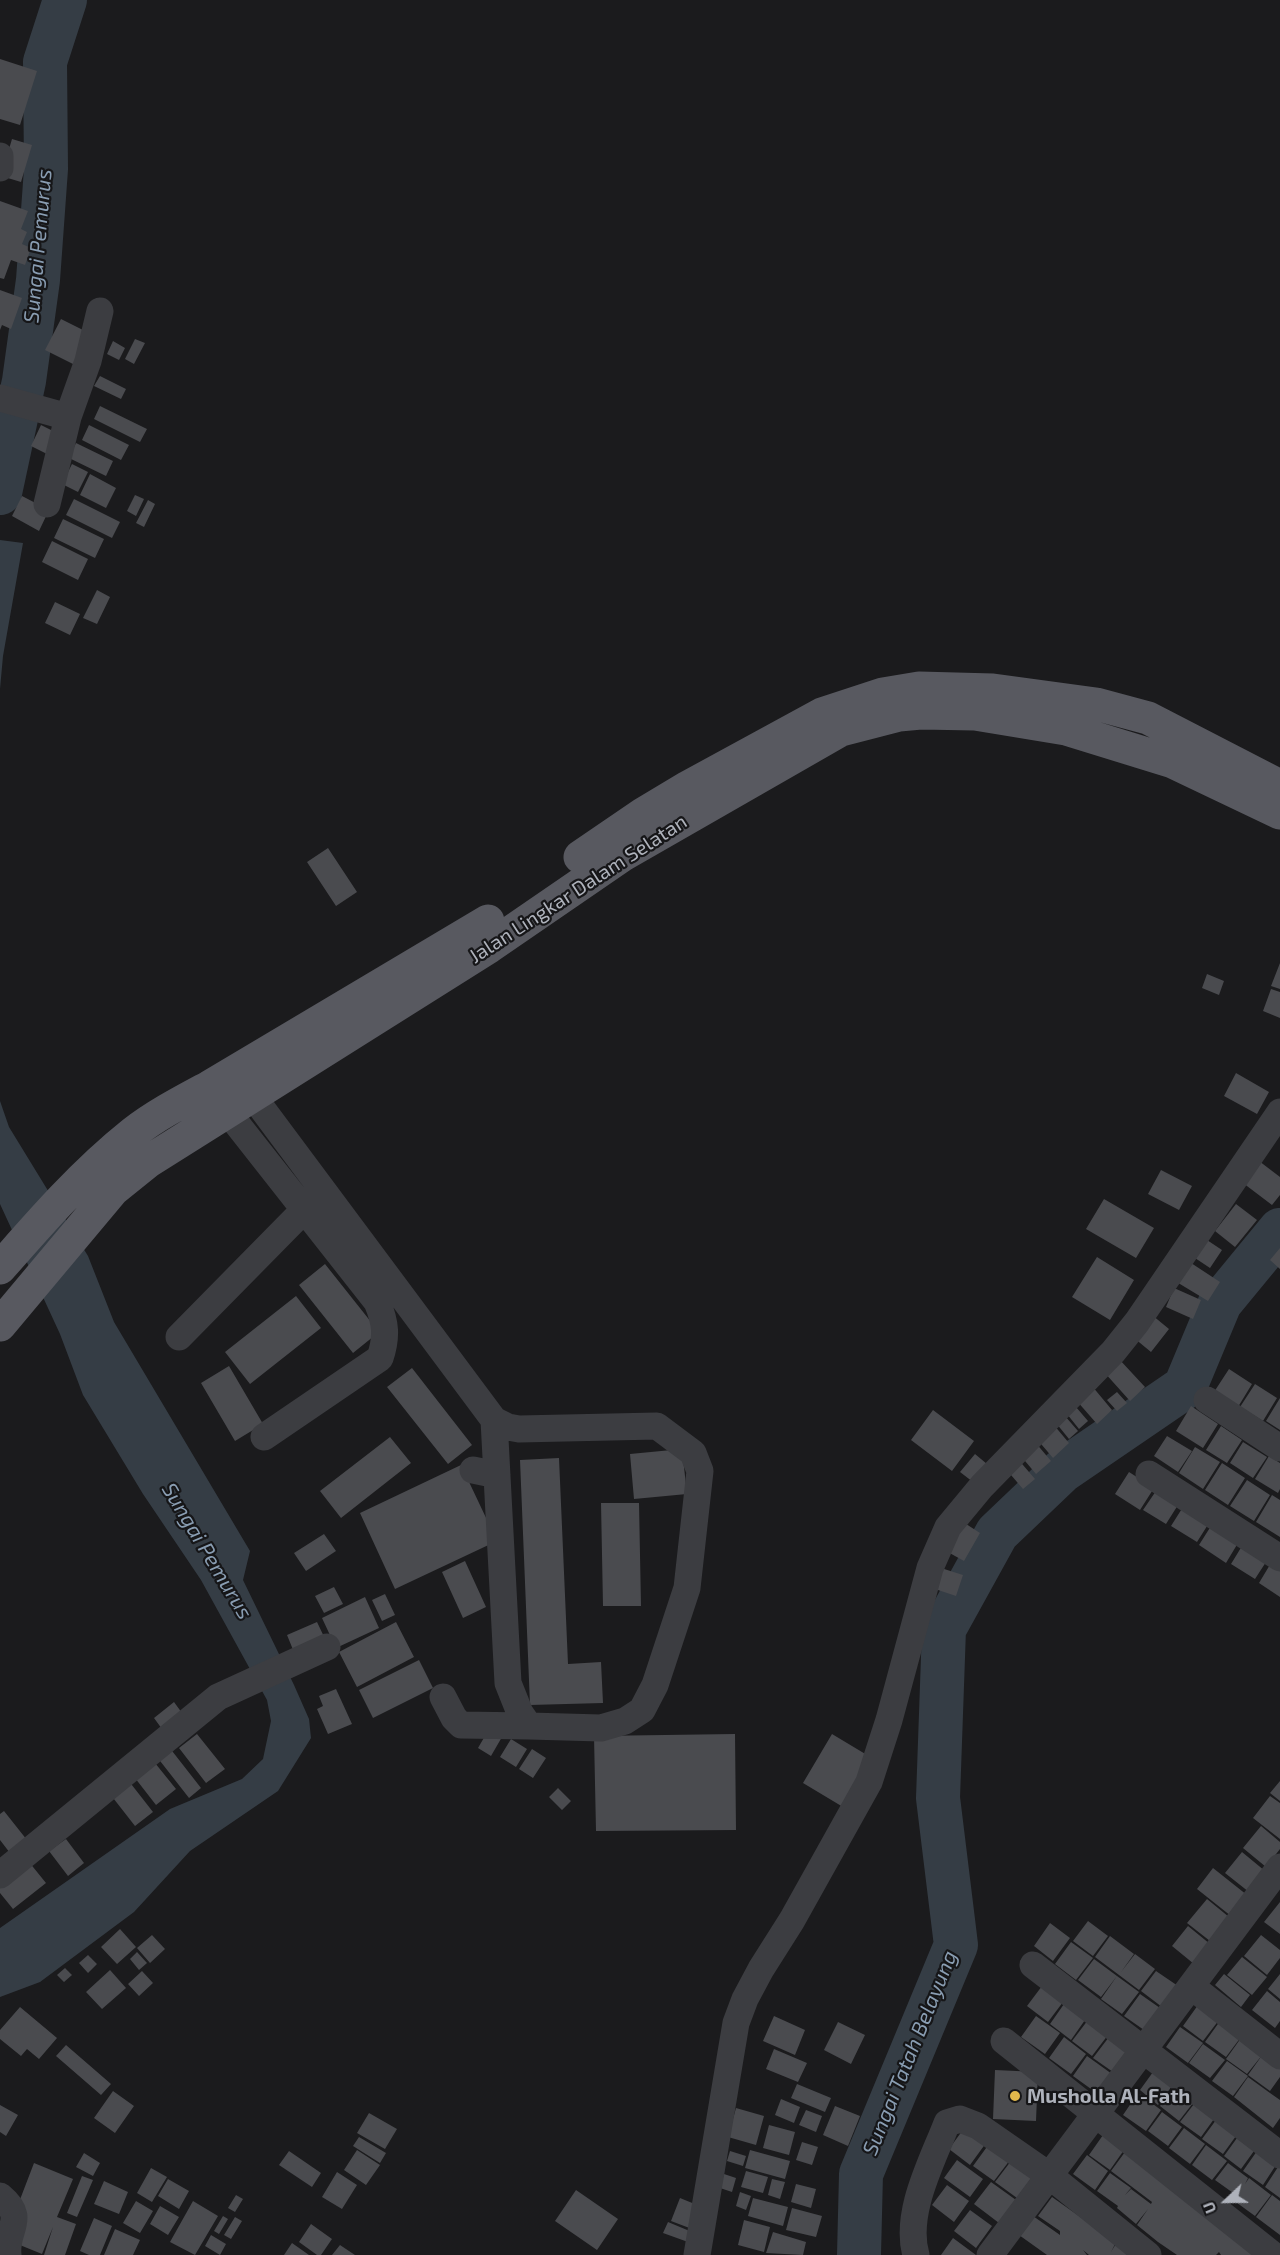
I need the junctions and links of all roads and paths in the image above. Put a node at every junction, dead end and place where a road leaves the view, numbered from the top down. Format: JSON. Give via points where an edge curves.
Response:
{"nodes":[{"id":1,"x":0,"y":156,"type":"edge"},
{"id":2,"x":0,"y":168,"type":"edge"},
{"id":3,"x":100,"y":311,"type":"dead end"},
{"id":4,"x":0,"y":398,"type":"edge"},
{"id":5,"x":58,"y":414,"type":"junction"},
{"id":6,"x":46,"y":504,"type":"dead end"},
{"id":7,"x":1108,"y":707,"type":"junction"},
{"id":8,"x":1099,"y":739,"type":"junction"},
{"id":9,"x":1280,"y":786,"type":"edge"},
{"id":10,"x":1280,"y":813,"type":"edge"},
{"id":11,"x":229,"y":1098,"type":"junction"},
{"id":12,"x":1280,"y":1112,"type":"edge"},
{"id":13,"x":100,"y":1182,"type":"junction"},
{"id":14,"x":305,"y":1209,"type":"junction"},
{"id":15,"x":0,"y":1268,"type":"edge"},
{"id":16,"x":0,"y":1324,"type":"edge"},
{"id":17,"x":179,"y":1337,"type":"dead end"},
{"id":18,"x":1207,"y":1400,"type":"dead end"},
{"id":19,"x":494,"y":1420,"type":"junction"},
{"id":20,"x":264,"y":1437,"type":"dead end"},
{"id":21,"x":1280,"y":1448,"type":"edge"},
{"id":22,"x":1149,"y":1474,"type":"dead end"},
{"id":23,"x":1280,"y":1558,"type":"edge"},
{"id":24,"x":327,"y":1647,"type":"dead end"},
{"id":25,"x":443,"y":1697,"type":"dead end"},
{"id":26,"x":529,"y":1726,"type":"junction"},
{"id":27,"x":1280,"y":1867,"type":"edge"},
{"id":28,"x":0,"y":1875,"type":"edge"},
{"id":29,"x":1033,"y":1965,"type":"dead end"},
{"id":30,"x":1191,"y":1986,"type":"junction"},
{"id":31,"x":1004,"y":2041,"type":"dead end"},
{"id":32,"x":1143,"y":2050,"type":"junction"},
{"id":33,"x":1280,"y":2056,"type":"edge"},
{"id":34,"x":1095,"y":2115,"type":"junction"},
{"id":35,"x":1280,"y":2155,"type":"edge"},
{"id":36,"x":1050,"y":2176,"type":"junction"},
{"id":37,"x":0,"y":2196,"type":"edge"},
{"id":38,"x":1001,"y":2251,"type":"edge"},
{"id":39,"x":8,"y":2255,"type":"edge"},
{"id":40,"x":697,"y":2255,"type":"edge"},
{"id":41,"x":916,"y":2255,"type":"edge"},
{"id":42,"x":1148,"y":2255,"type":"edge"},
{"id":43,"x":1273,"y":2255,"type":"edge"}],
"edges":[{"from":1,"to":2,"type":"street"},
{"from":3,"to":5,"type":"street","via":[[88,361]]},
{"from":4,"to":5,"type":"street"},
{"from":5,"to":6,"type":"street"},
{"from":7,"to":8,"type":"main road"},
{"from":7,"to":9,"type":"main road","name":"Jalan Lingkar Dalam Selatan","via":[[1148,718]]},
{"from":7,"to":11,"type":"main road","name":"Jalan Lingkar Dalam Selatan","via":[[993,690],[919,688],[883,694],[822,714],[661,803]]},
{"from":8,"to":10,"type":"main road","name":"Jalan Lingkar Dalam Selatan","via":[[1173,762]]},
{"from":8,"to":11,"type":"main road","name":"Jalan Lingkar Dalam Selatan","via":[[1066,729],[975,714],[898,715],[841,730],[623,855],[489,947]]},
{"from":11,"to":13,"type":"main road","name":"Jalan Lingkar Dalam Selatan","via":[[149,1161]]},
{"from":11,"to":14,"type":"street"},
{"from":11,"to":19,"type":"street"},
{"from":12,"to":40,"type":"street","via":[[1137,1322],[948,1527],[930,1568],[869,1782],[761,1969],[736,2023]]},
{"from":13,"to":15,"type":"main road","name":"Jalan Lingkar Dalam Selatan"},
{"from":13,"to":16,"type":"main road","name":"Jalan Lingkar Dalam Selatan"},
{"from":14,"to":17,"type":"street"},
{"from":14,"to":20,"type":"street","via":[[377,1302],[387,1332],[380,1358]]},
{"from":18,"to":21,"type":"street"},
{"from":19,"to":26,"type":"street","via":[[485,1472],[508,1683]]},
{"from":19,"to":26,"type":"street","via":[[519,1430],[657,1426],[693,1453],[700,1471],[687,1588],[655,1685],[642,1710],[625,1721],[601,1728]]},
{"from":22,"to":23,"type":"street"},
{"from":24,"to":28,"type":"street","via":[[218,1697]]},
{"from":25,"to":26,"type":"street","via":[[461,1725]]},
{"from":27,"to":30,"type":"street"},
{"from":29,"to":32,"type":"street"},
{"from":30,"to":32,"type":"street"},
{"from":30,"to":33,"type":"street"},
{"from":31,"to":34,"type":"street"},
{"from":32,"to":34,"type":"street"},
{"from":32,"to":35,"type":"street"},
{"from":34,"to":36,"type":"street"},
{"from":34,"to":43,"type":"street"},
{"from":36,"to":38,"type":"street"},
{"from":36,"to":41,"type":"street","via":[[978,2126],[960,2119],[946,2122],[920,2192],[912,2241]]},
{"from":36,"to":42,"type":"street"},
{"from":37,"to":39,"type":"street","via":[[10,2205],[15,2218]]}]}
